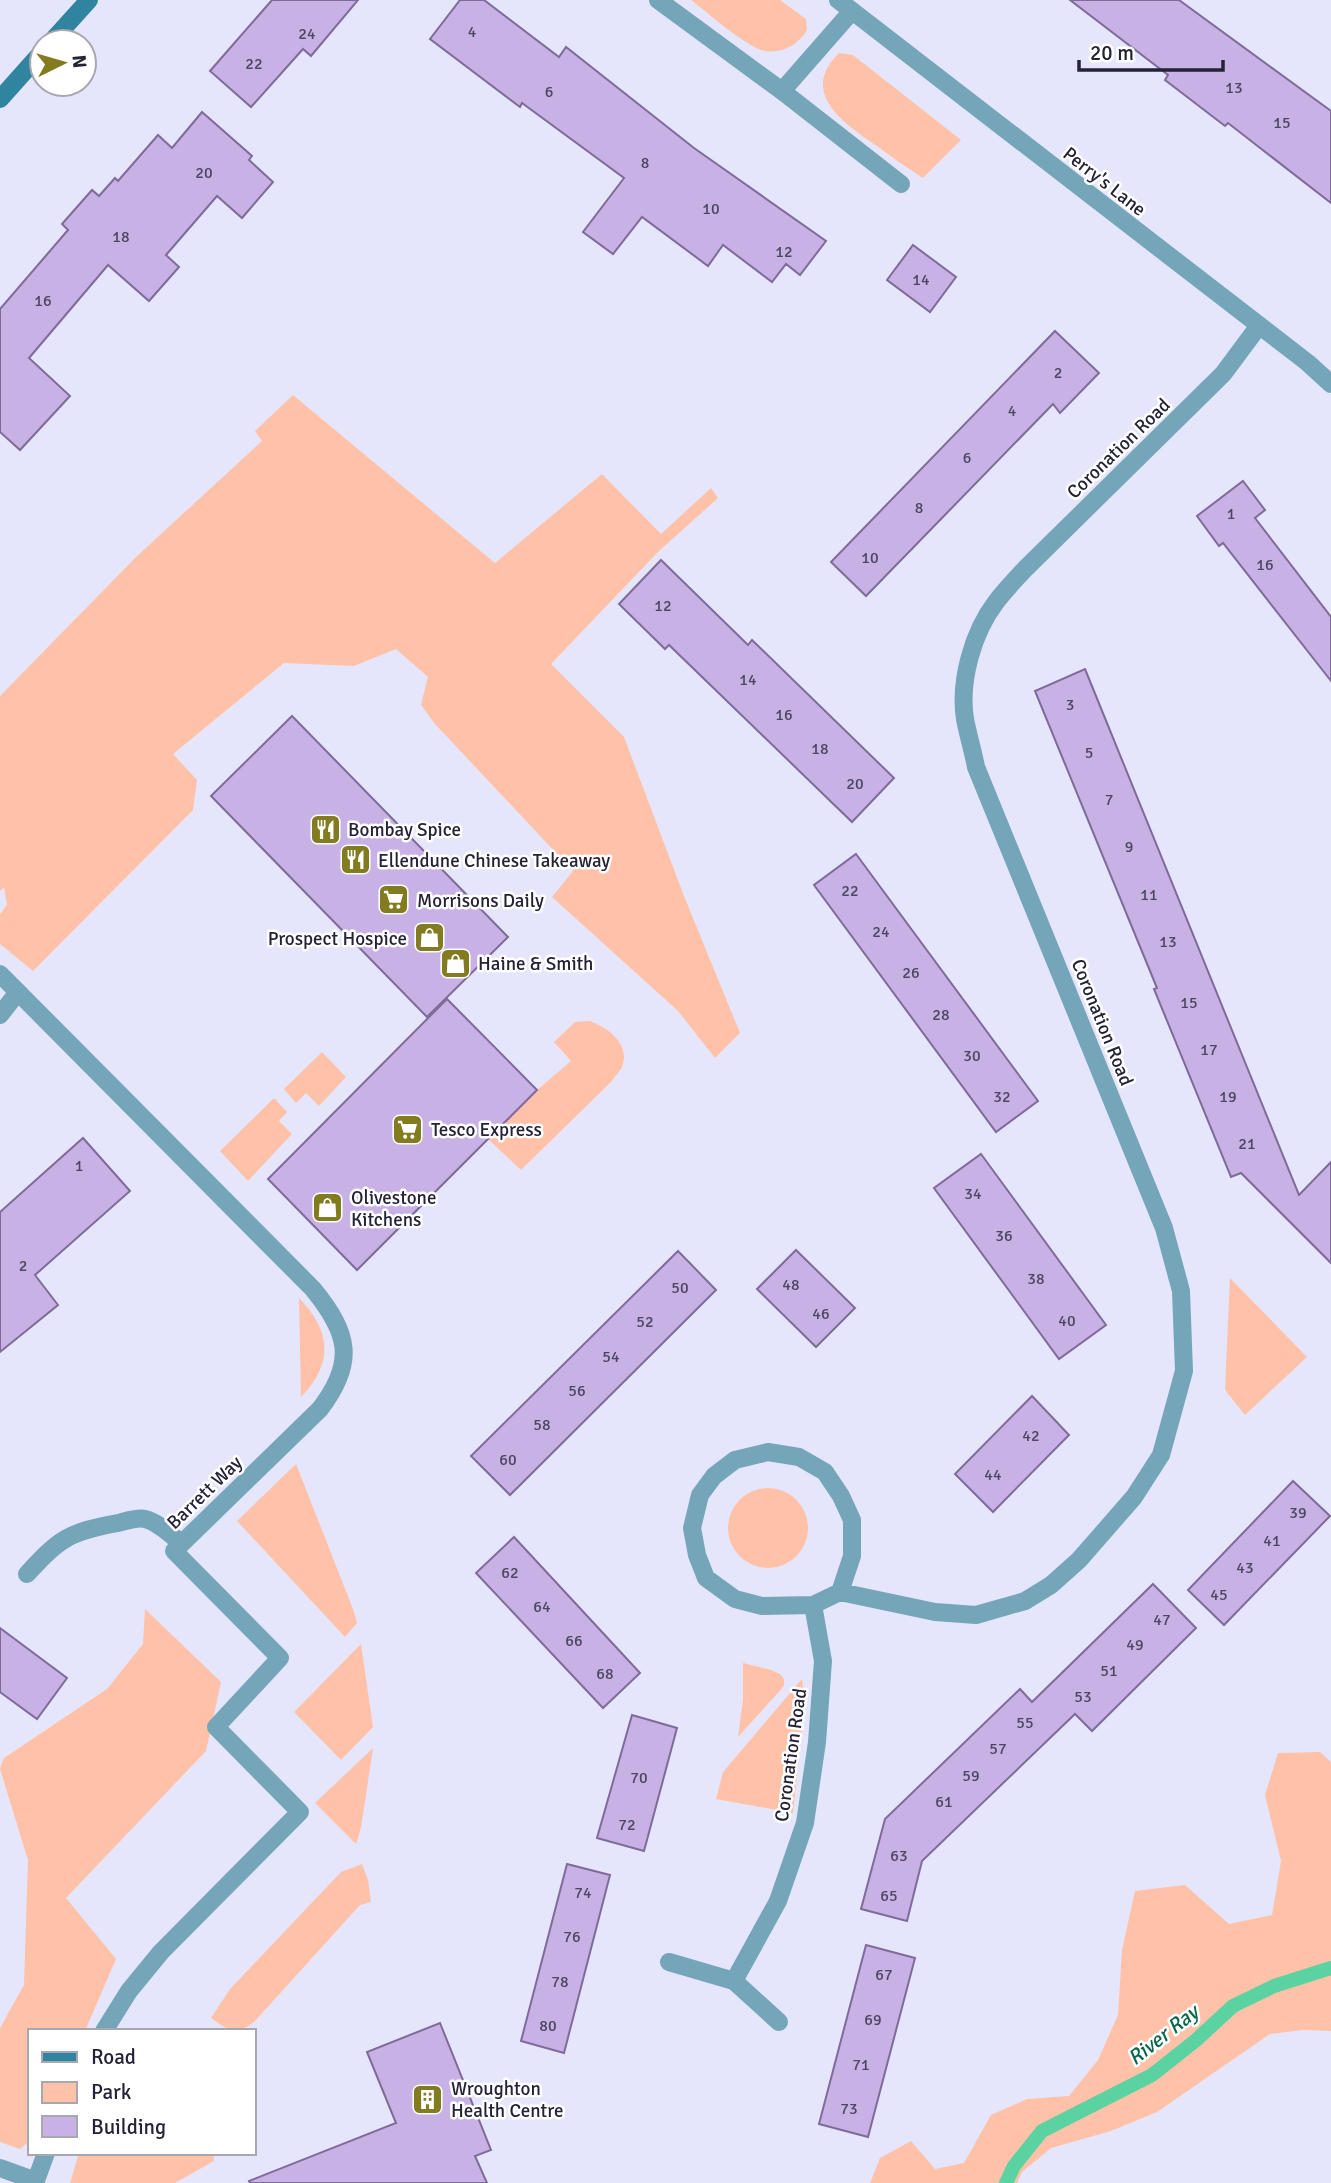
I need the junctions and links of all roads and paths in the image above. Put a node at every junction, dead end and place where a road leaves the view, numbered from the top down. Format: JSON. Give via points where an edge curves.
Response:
{"nodes":[{"id":1,"x":89,"y":0,"type":"edge"},
{"id":2,"x":658,"y":0,"type":"edge"},
{"id":3,"x":845,"y":5,"type":"edge"},
{"id":4,"x":64,"y":28,"type":"edge"},
{"id":5,"x":28,"y":68,"type":"edge"},
{"id":6,"x":782,"y":91,"type":"junction"},
{"id":7,"x":0,"y":99,"type":"edge"},
{"id":8,"x":901,"y":184,"type":"dead end"},
{"id":9,"x":1258,"y":327,"type":"junction"},
{"id":10,"x":1331,"y":384,"type":"edge"},
{"id":11,"x":0,"y":974,"type":"edge"},
{"id":12,"x":18,"y":992,"type":"junction"},
{"id":13,"x":0,"y":1015,"type":"edge"},
{"id":14,"x":181,"y":1543,"type":"junction"},
{"id":15,"x":27,"y":1574,"type":"dead end"},
{"id":16,"x":840,"y":1592,"type":"junction"},
{"id":17,"x":813,"y":1605,"type":"junction"},
{"id":18,"x":669,"y":1962,"type":"dead end"},
{"id":19,"x":734,"y":1981,"type":"junction"},
{"id":20,"x":779,"y":2022,"type":"dead end"},
{"id":21,"x":105,"y":2029,"type":"edge"},
{"id":22,"x":45,"y":2155,"type":"edge"},
{"id":23,"x":0,"y":2168,"type":"edge"},
{"id":24,"x":35,"y":2182,"type":"edge"}],
"edges":[{"from":1,"to":4,"type":"main road"},
{"from":2,"to":6,"type":"street"},
{"from":3,"to":6,"type":"street","name":"Perry's Lane"},
{"from":3,"to":9,"type":"street","name":"Perry's Lane"},
{"from":5,"to":7,"type":"main road"},
{"from":6,"to":8,"type":"street"},
{"from":9,"to":10,"type":"street","name":"Perry's Lane"},
{"from":9,"to":16,"type":"street","name":"Coronation Road","via":[[1223,374],[995,603],[979,633],[964,692],[976,767],[1164,1227],[1181,1291],[1184,1371],[1161,1455],[1134,1497],[1079,1560],[1025,1601],[976,1615],[935,1612]]},
{"from":11,"to":12,"type":"street","name":"Barrett Way"},
{"from":12,"to":13,"type":"street"},
{"from":12,"to":14,"type":"street","name":"Barrett Way","via":[[305,1280],[341,1330],[345,1348],[335,1390]]},
{"from":14,"to":15,"type":"street","via":[[144,1518],[104,1525],[72,1533]]},
{"from":14,"to":21,"type":"street","name":"Barrett Way","via":[[174,1551],[280,1658],[216,1727],[300,1812],[161,1952]]},
{"from":16,"to":17,"type":"street"},
{"from":16,"to":17,"type":"street","via":[[852,1556],[852,1520],[825,1472],[799,1457],[768,1452],[735,1460],[714,1476],[700,1495],[692,1528],[706,1578],[735,1599],[762,1606]]},
{"from":17,"to":19,"type":"street","name":"Coronation Road","via":[[823,1661],[805,1823],[778,1901]]},
{"from":18,"to":19,"type":"street"},
{"from":19,"to":20,"type":"street"},
{"from":22,"to":24,"type":"street"},
{"from":23,"to":24,"type":"street"}]}
